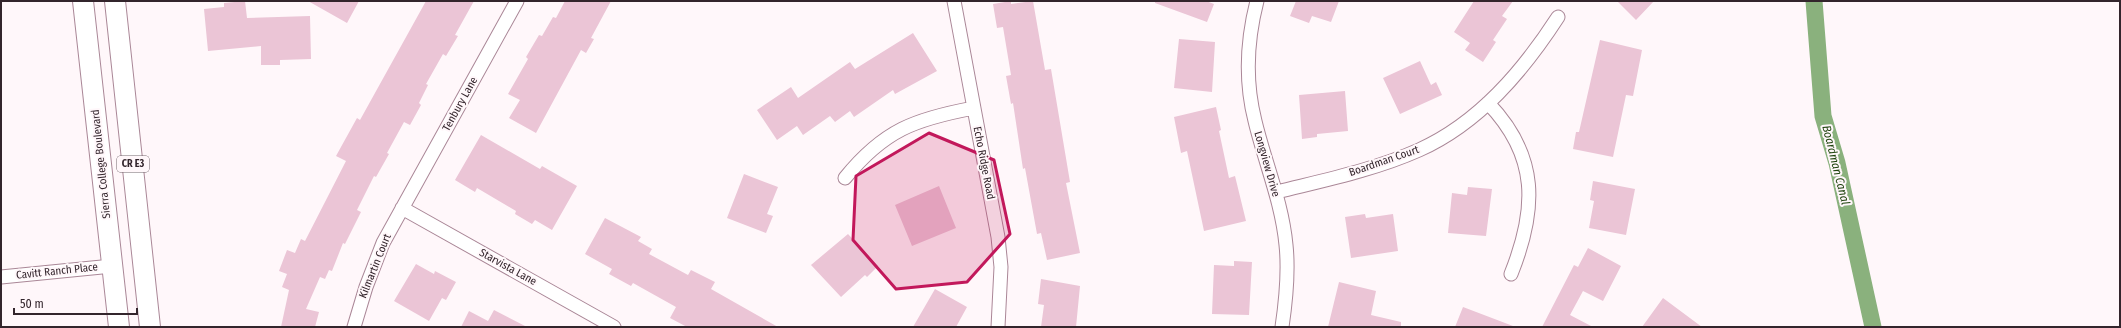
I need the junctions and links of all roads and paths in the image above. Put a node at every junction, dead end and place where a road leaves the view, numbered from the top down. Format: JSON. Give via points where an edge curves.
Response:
{"nodes":[{"id":1,"x":83,"y":1,"type":"edge"},
{"id":2,"x":115,"y":1,"type":"edge"},
{"id":3,"x":517,"y":1,"type":"edge"},
{"id":4,"x":954,"y":1,"type":"edge"},
{"id":5,"x":1257,"y":1,"type":"edge"},
{"id":6,"x":1558,"y":17,"type":"dead end"},
{"id":7,"x":1488,"y":103,"type":"junction"},
{"id":8,"x":974,"y":108,"type":"junction"},
{"id":9,"x":845,"y":178,"type":"dead end"},
{"id":10,"x":1277,"y":192,"type":"junction"},
{"id":11,"x":402,"y":208,"type":"junction"},
{"id":12,"x":112,"y":266,"type":"junction"},
{"id":13,"x":1511,"y":274,"type":"dead end"},
{"id":14,"x":1,"y":277,"type":"edge"},
{"id":15,"x":119,"y":327,"type":"edge"},
{"id":16,"x":150,"y":327,"type":"edge"},
{"id":17,"x":354,"y":327,"type":"edge"},
{"id":18,"x":614,"y":327,"type":"edge"},
{"id":19,"x":998,"y":327,"type":"edge"},
{"id":20,"x":1282,"y":327,"type":"edge"}],
"edges":[{"from":1,"to":12,"type":"main road","name":"Sierra College Boulevard","number":"CR E3"},
{"from":2,"to":16,"type":"main road","number":"CR E3"},
{"from":3,"to":11,"type":"street","name":"Tenbury Lane"},
{"from":4,"to":8,"type":"street","name":"Echo Ridge Road"},
{"from":5,"to":10,"type":"street","name":"Longview Drive","via":[[1249,43],[1251,98],[1255,121]]},
{"from":6,"to":7,"type":"street","name":"Boardman Court","via":[[1526,64]]},
{"from":7,"to":10,"type":"street","name":"Boardman Court","via":[[1446,135],[1421,149],[1368,168]]},
{"from":7,"to":13,"type":"street","via":[[1510,127],[1518,144],[1529,190],[1526,233]]},
{"from":8,"to":9,"type":"street","via":[[929,118],[899,130],[871,149]]},
{"from":8,"to":19,"type":"street","name":"Echo Ridge Road","via":[[1000,260],[1001,297]]},
{"from":10,"to":20,"type":"street","name":"Longview Drive","via":[[1286,245],[1287,271]]},
{"from":11,"to":17,"type":"street","name":"Kilmartin Court","via":[[375,263]]},
{"from":11,"to":18,"type":"street","name":"Starvista Lane"},
{"from":12,"to":14,"type":"street","name":"Cavitt Ranch Place"},
{"from":12,"to":15,"type":"main road","name":"Sierra College Boulevard","number":"CR E3"}]}
